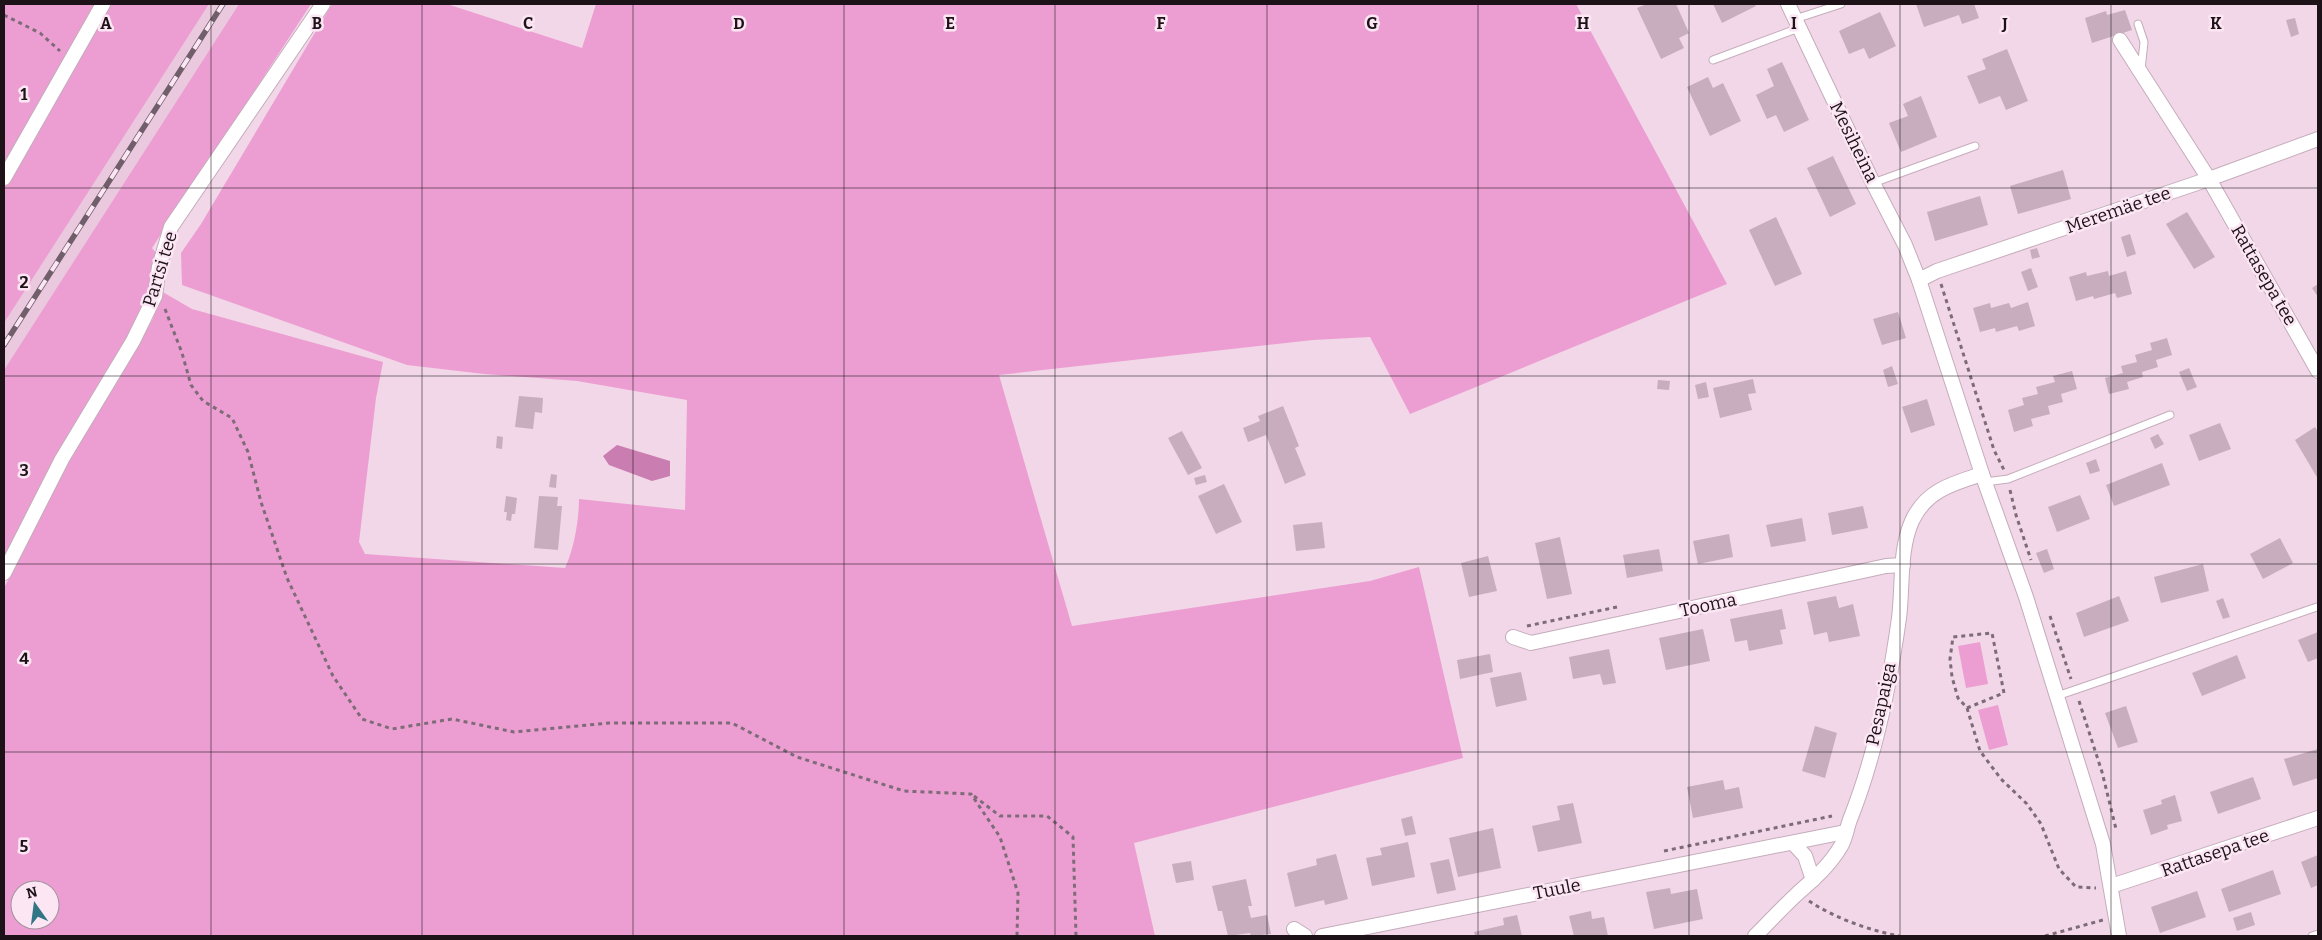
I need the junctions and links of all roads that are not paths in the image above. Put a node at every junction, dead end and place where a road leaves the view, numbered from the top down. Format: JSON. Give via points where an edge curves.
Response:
{"nodes":[{"id":1,"x":103,"y":4,"type":"edge"},
{"id":2,"x":323,"y":4,"type":"edge"},
{"id":3,"x":1788,"y":4,"type":"edge"},
{"id":4,"x":1841,"y":4,"type":"edge"},
{"id":5,"x":1797,"y":24,"type":"junction"},
{"id":6,"x":2138,"y":24,"type":"dead end"},
{"id":7,"x":2120,"y":40,"type":"dead end"},
{"id":8,"x":1713,"y":60,"type":"dead end"},
{"id":9,"x":2141,"y":72,"type":"junction"},
{"id":10,"x":2318,"y":139,"type":"edge"},
{"id":11,"x":1975,"y":146,"type":"dead end"},
{"id":12,"x":4,"y":178,"type":"edge"},
{"id":13,"x":2209,"y":179,"type":"junction"},
{"id":14,"x":1873,"y":183,"type":"junction"},
{"id":15,"x":1919,"y":280,"type":"junction"},
{"id":16,"x":2318,"y":371,"type":"edge"},
{"id":17,"x":2170,"y":415,"type":"dead end"},
{"id":18,"x":1984,"y":478,"type":"junction"},
{"id":19,"x":1903,"y":565,"type":"junction"},
{"id":20,"x":4,"y":572,"type":"edge"},
{"id":21,"x":2317,"y":606,"type":"dead end"},
{"id":22,"x":1513,"y":638,"type":"dead end"},
{"id":23,"x":2057,"y":696,"type":"junction"},
{"id":24,"x":2318,"y":818,"type":"edge"},
{"id":25,"x":1845,"y":832,"type":"junction"},
{"id":26,"x":1793,"y":842,"type":"junction"},
{"id":27,"x":1813,"y":880,"type":"junction"},
{"id":28,"x":2111,"y":886,"type":"junction"},
{"id":29,"x":2318,"y":934,"type":"edge"},
{"id":30,"x":1322,"y":936,"type":"edge"},
{"id":31,"x":1755,"y":936,"type":"edge"},
{"id":32,"x":2120,"y":936,"type":"edge"},
{"id":33,"x":2312,"y":936,"type":"edge"}],
"edges":[{"from":1,"to":12,"type":"street"},
{"from":2,"to":20,"type":"street","name":"Partsi tee","via":[[171,227],[159,267],[155,296],[133,341],[62,459]]},
{"from":3,"to":5,"type":"street","name":"Mesiheina"},
{"from":4,"to":5,"type":"lane"},
{"from":5,"to":8,"type":"lane"},
{"from":5,"to":14,"type":"street","name":"Mesiheina"},
{"from":6,"to":9,"type":"lane","via":[[2144,42]]},
{"from":7,"to":9,"type":"street","name":"Rattasepa tee"},
{"from":9,"to":13,"type":"street","name":"Rattasepa tee"},
{"from":10,"to":13,"type":"street","name":"Meremäe tee"},
{"from":11,"to":14,"type":"lane"},
{"from":13,"to":15,"type":"street","name":"Meremäe tee"},
{"from":13,"to":16,"type":"street","name":"Rattasepa tee"},
{"from":14,"to":15,"type":"street","name":"Mesiheina"},
{"from":15,"to":18,"type":"street"},
{"from":17,"to":18,"type":"lane","via":[[2008,479]]},
{"from":18,"to":19,"type":"street","name":"Pesapaiga","via":[[1952,483],[1924,503],[1912,521]]},
{"from":18,"to":23,"type":"street"},
{"from":19,"to":22,"type":"street","name":"Tooma","via":[[1886,566],[1531,643]]},
{"from":19,"to":25,"type":"street","name":"Pesapaiga","via":[[1899,618],[1885,694],[1861,791]]},
{"from":21,"to":23,"type":"lane"},
{"from":23,"to":28,"type":"street","via":[[2103,844]]},
{"from":24,"to":28,"type":"street","name":"Rattasepa tee"},
{"from":25,"to":26,"type":"street","name":"Tuule"},
{"from":25,"to":27,"type":"street","name":"Pesapaiga","via":[[1842,845]]},
{"from":26,"to":27,"type":"street","via":[[1805,856]]},
{"from":26,"to":30,"type":"street","name":"Tuule"},
{"from":27,"to":31,"type":"street","name":"Pesapaiga"},
{"from":28,"to":32,"type":"street"},
{"from":29,"to":33,"type":"lane"}]}
